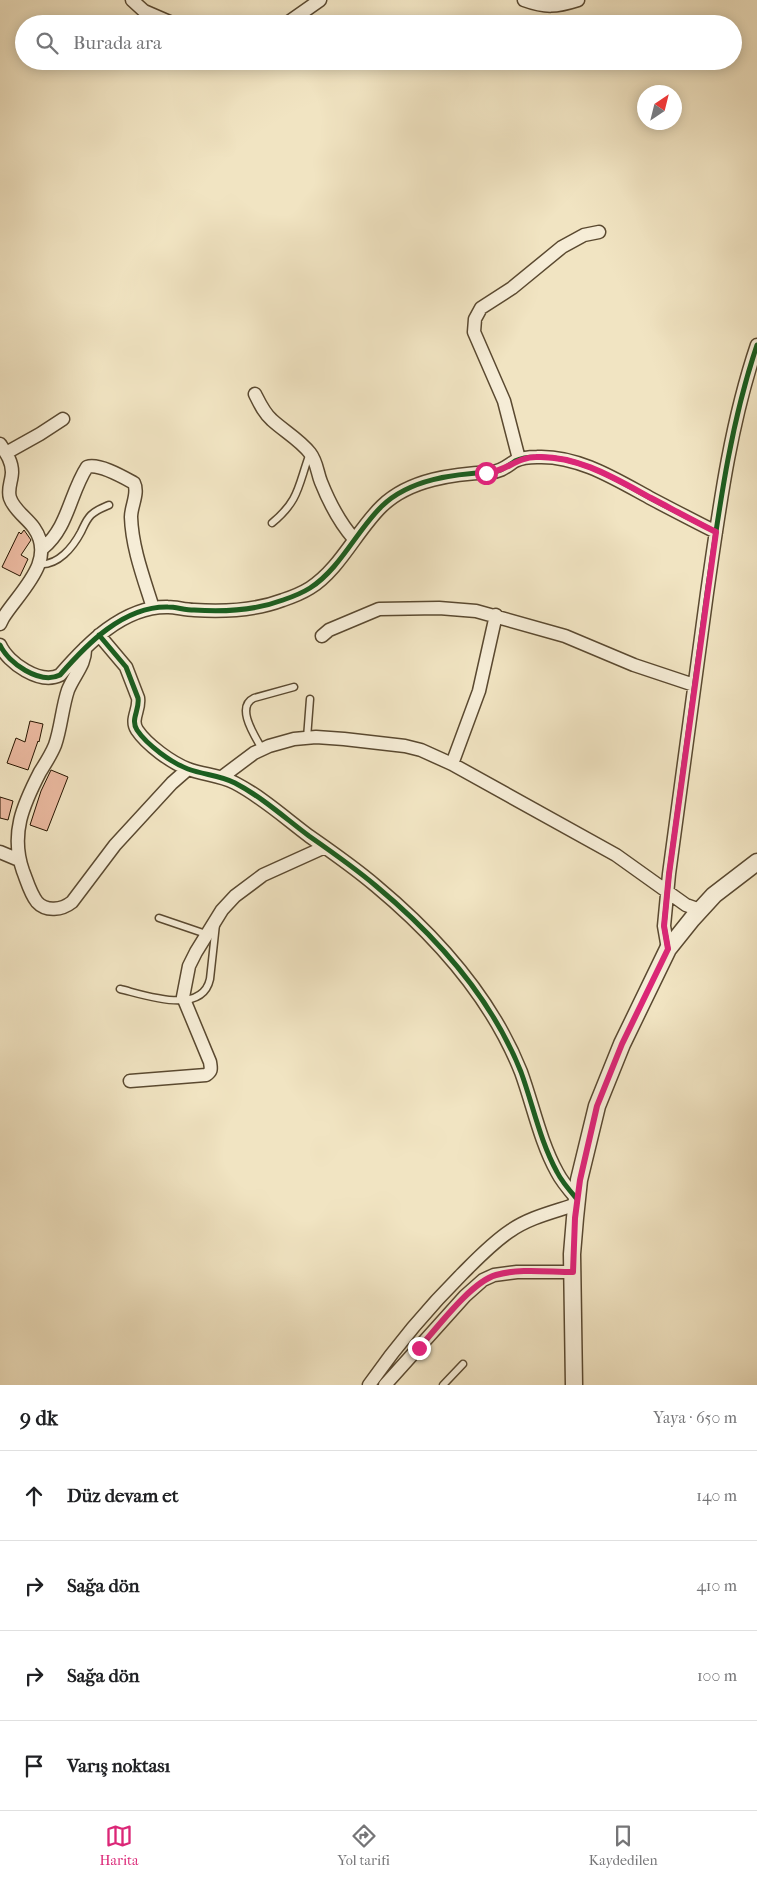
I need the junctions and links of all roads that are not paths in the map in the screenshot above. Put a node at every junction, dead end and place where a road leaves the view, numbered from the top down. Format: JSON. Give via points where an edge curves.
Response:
{"nodes":[{"id":1,"x":132,"y":0,"type":"edge"},
{"id":2,"x":320,"y":0,"type":"edge"},
{"id":3,"x":524,"y":0,"type":"edge"},
{"id":4,"x":578,"y":0,"type":"edge"},
{"id":5,"x":153,"y":15,"type":"edge"},
{"id":6,"x":299,"y":15,"type":"edge"},
{"id":7,"x":599,"y":232,"type":"dead end"},
{"id":8,"x":757,"y":345,"type":"edge"},
{"id":9,"x":754,"y":363,"type":"edge"},
{"id":10,"x":255,"y":394,"type":"dead end"},
{"id":11,"x":63,"y":418,"type":"dead end"},
{"id":12,"x":3,"y":449,"type":"edge"},
{"id":13,"x":310,"y":453,"type":"junction"},
{"id":14,"x":520,"y":459,"type":"junction"},
{"id":15,"x":5,"y":498,"type":"edge"},
{"id":16,"x":109,"y":506,"type":"dead end"},
{"id":17,"x":272,"y":524,"type":"dead end"},
{"id":18,"x":716,"y":532,"type":"junction"},
{"id":19,"x":354,"y":540,"type":"junction"},
{"id":20,"x":43,"y":548,"type":"junction"},
{"id":21,"x":39,"y":564,"type":"junction"},
{"id":22,"x":153,"y":608,"type":"junction"},
{"id":23,"x":496,"y":615,"type":"junction"},
{"id":24,"x":0,"y":624,"type":"edge"},
{"id":25,"x":99,"y":635,"type":"junction"},
{"id":26,"x":322,"y":636,"type":"dead end"},
{"id":27,"x":0,"y":645,"type":"edge"},
{"id":28,"x":85,"y":648,"type":"junction"},
{"id":29,"x":694,"y":685,"type":"junction"},
{"id":30,"x":294,"y":687,"type":"dead end"},
{"id":31,"x":310,"y":699,"type":"dead end"},
{"id":32,"x":307,"y":738,"type":"junction"},
{"id":33,"x":262,"y":749,"type":"junction"},
{"id":34,"x":452,"y":764,"type":"junction"},
{"id":35,"x":188,"y":769,"type":"junction"},
{"id":36,"x":222,"y":777,"type":"junction"},
{"id":37,"x":324,"y":847,"type":"junction"},
{"id":38,"x":0,"y":852,"type":"edge"},
{"id":39,"x":20,"y":860,"type":"junction"},
{"id":40,"x":757,"y":862,"type":"edge"},
{"id":41,"x":668,"y":891,"type":"junction"},
{"id":42,"x":700,"y":910,"type":"junction"},
{"id":43,"x":159,"y":918,"type":"dead end"},
{"id":44,"x":217,"y":918,"type":"junction"},
{"id":45,"x":206,"y":934,"type":"junction"},
{"id":46,"x":668,"y":949,"type":"junction"},
{"id":47,"x":120,"y":988,"type":"dead end"},
{"id":48,"x":184,"y":1000,"type":"junction"},
{"id":49,"x":130,"y":1081,"type":"dead end"},
{"id":50,"x":577,"y":1202,"type":"junction"},
{"id":51,"x":573,"y":1272,"type":"junction"},
{"id":52,"x":464,"y":1364,"type":"dead end"},
{"id":53,"x":369,"y":1385,"type":"edge"},
{"id":54,"x":385,"y":1385,"type":"edge"},
{"id":55,"x":443,"y":1385,"type":"edge"},
{"id":56,"x":574,"y":1385,"type":"edge"}],
"edges":[{"from":1,"to":5,"type":"street"},
{"from":2,"to":6,"type":"street"},
{"from":3,"to":4,"type":"street","via":[[554,7]]},
{"from":7,"to":14,"type":"street","via":[[584,235],[562,247],[512,288],[481,308],[474,319],[474,332],[504,401]]},
{"from":8,"to":9,"type":"street"},
{"from":9,"to":18,"type":"street","via":[[745,380]]},
{"from":10,"to":13,"type":"street","via":[[272,420]]},
{"from":11,"to":12,"type":"street","via":[[40,434]]},
{"from":12,"to":15,"type":"street","via":[[12,471]]},
{"from":13,"to":17,"type":"lane","via":[[294,499]]},
{"from":13,"to":19,"type":"street","via":[[330,501]]},
{"from":14,"to":18,"type":"street","via":[[538,456],[588,467]]},
{"from":14,"to":19,"type":"street","via":[[496,472],[432,480],[402,491],[382,505]]},
{"from":15,"to":20,"type":"street","via":[[11,500],[37,533]]},
{"from":16,"to":21,"type":"lane","via":[[92,514],[73,544],[58,559]]},
{"from":18,"to":29,"type":"street"},
{"from":19,"to":22,"type":"street","via":[[318,583],[267,606],[210,611]]},
{"from":20,"to":21,"type":"street"},
{"from":20,"to":22,"type":"street","via":[[60,529],[87,468],[94,466],[134,483],[133,538]]},
{"from":21,"to":24,"type":"street"},
{"from":22,"to":25,"type":"street","via":[[125,618]]},
{"from":23,"to":26,"type":"street","via":[[440,608],[380,609]]},
{"from":23,"to":29,"type":"street","via":[[566,636],[634,665]]},
{"from":23,"to":34,"type":"street","via":[[479,691]]},
{"from":25,"to":28,"type":"street"},
{"from":25,"to":35,"type":"street","via":[[126,667],[136,691],[139,703],[134,722],[138,732],[158,750]]},
{"from":27,"to":28,"type":"street","via":[[13,661],[46,678],[60,675]]},
{"from":28,"to":39,"type":"street","via":[[83,663],[65,700],[56,743],[34,783],[20,820],[17,843]]},
{"from":29,"to":41,"type":"street"},
{"from":30,"to":33,"type":"lane","via":[[254,698],[246,704],[246,717]]},
{"from":31,"to":32,"type":"lane"},
{"from":32,"to":33,"type":"street"},
{"from":32,"to":34,"type":"street","via":[[405,746]]},
{"from":33,"to":36,"type":"street"},
{"from":34,"to":41,"type":"street","via":[[616,855]]},
{"from":35,"to":36,"type":"street"},
{"from":35,"to":39,"type":"street","via":[[115,845],[68,906],[51,909],[38,903]]},
{"from":36,"to":37,"type":"street","via":[[268,804]]},
{"from":37,"to":44,"type":"street","via":[[263,875],[235,896]]},
{"from":37,"to":50,"type":"street","via":[[374,884],[424,929],[486,1006],[521,1072],[547,1150]]},
{"from":38,"to":39,"type":"street"},
{"from":40,"to":42,"type":"street"},
{"from":41,"to":42,"type":"street","via":[[686,905]]},
{"from":41,"to":46,"type":"street","via":[[664,926]]},
{"from":42,"to":46,"type":"street"},
{"from":43,"to":45,"type":"lane"},
{"from":44,"to":45,"type":"street"},
{"from":44,"to":48,"type":"lane","via":[[209,985],[202,994]]},
{"from":45,"to":48,"type":"street","via":[[189,966]]},
{"from":46,"to":50,"type":"street","via":[[622,1044],[597,1106]]},
{"from":47,"to":48,"type":"lane","via":[[169,1000]]},
{"from":48,"to":49,"type":"street","via":[[210,1062],[210,1073]]},
{"from":50,"to":51,"type":"street"},
{"from":50,"to":53,"type":"street","via":[[522,1224],[491,1246],[411,1328]]},
{"from":51,"to":54,"type":"street","via":[[517,1272],[483,1280]]},
{"from":51,"to":56,"type":"street"},
{"from":52,"to":55,"type":"lane"}]}
